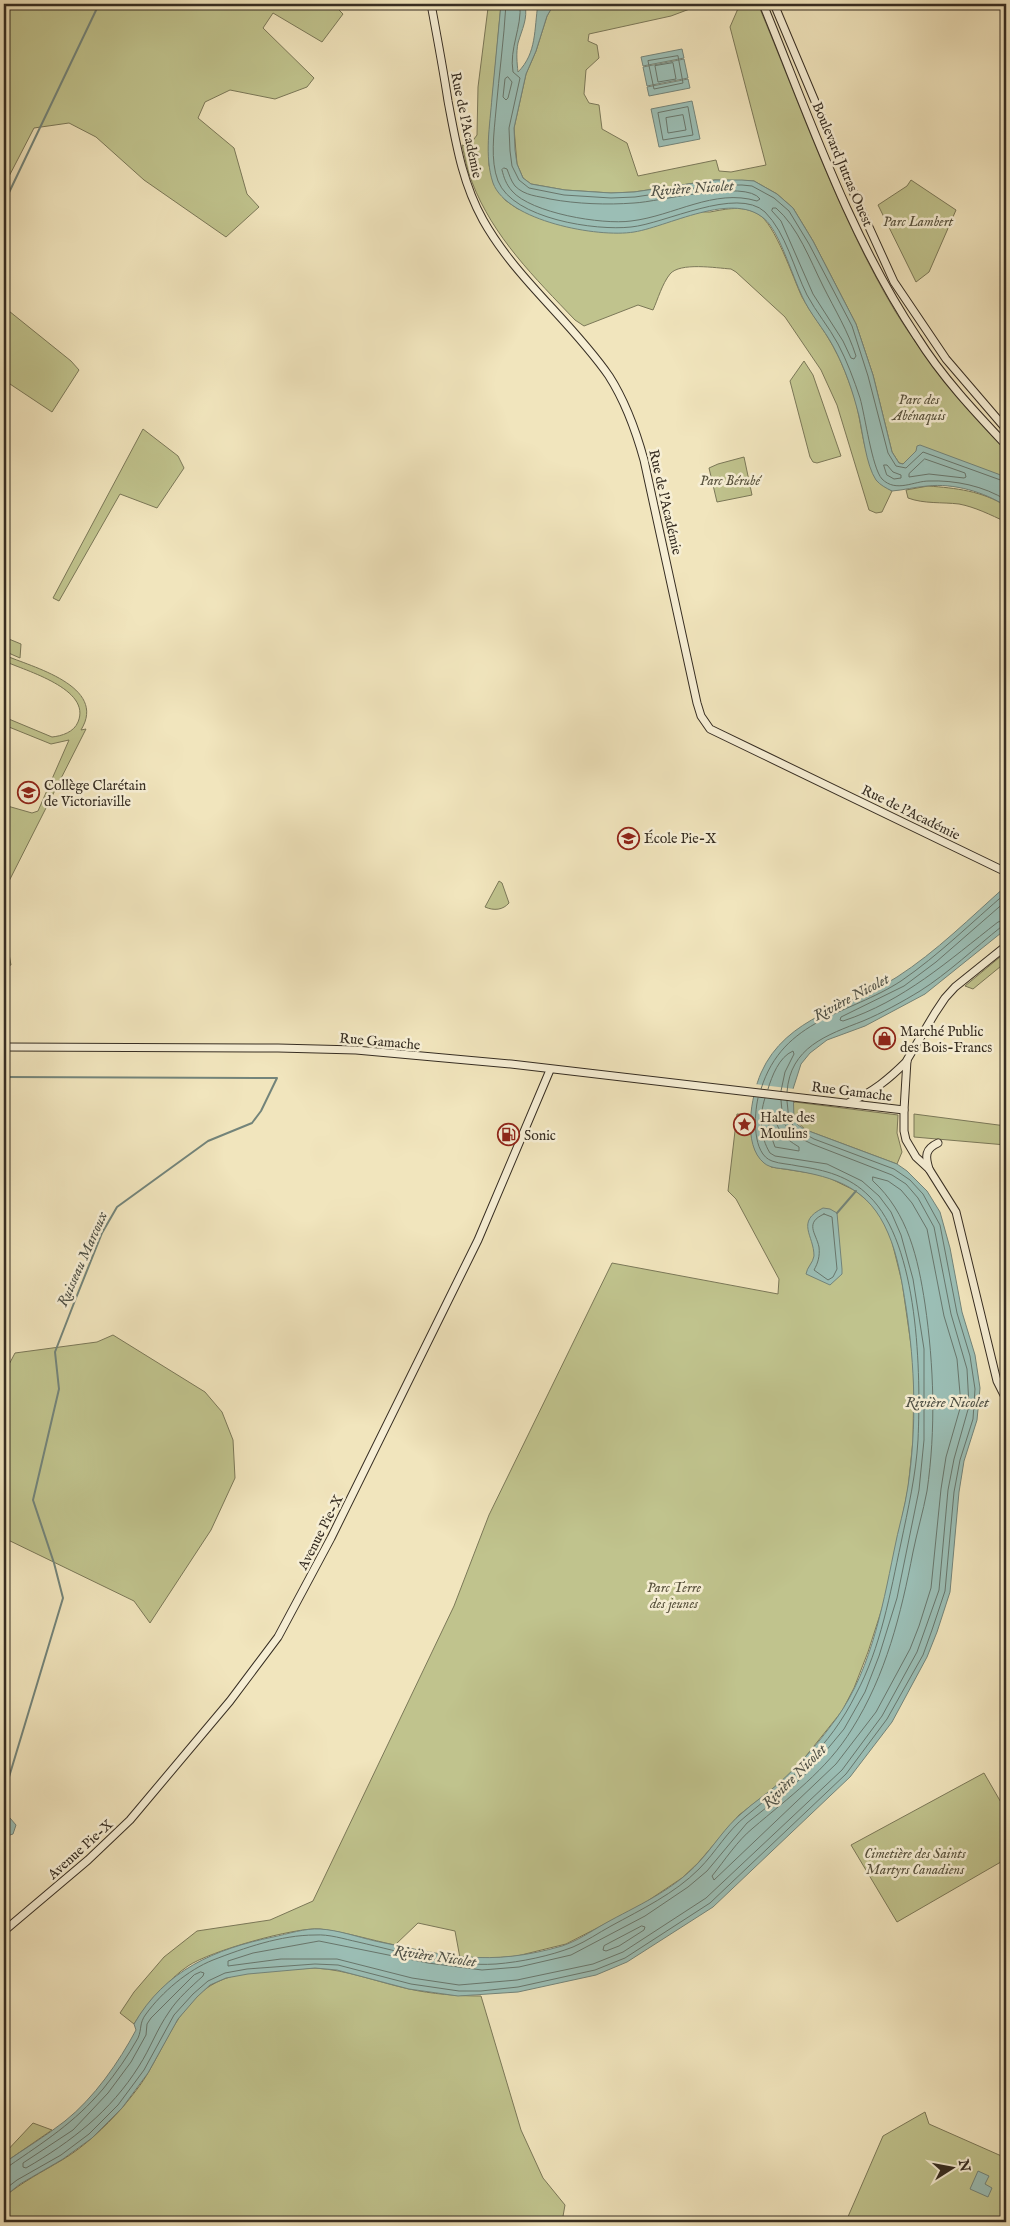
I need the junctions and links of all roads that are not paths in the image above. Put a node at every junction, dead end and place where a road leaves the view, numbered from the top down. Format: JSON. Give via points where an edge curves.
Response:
{"nodes":[{"id":1,"x":431,"y":4,"type":"edge"},
{"id":2,"x":762,"y":4,"type":"edge"},
{"id":3,"x":774,"y":4,"type":"edge"},
{"id":4,"x":1006,"y":429,"type":"edge"},
{"id":5,"x":1006,"y":445,"type":"edge"},
{"id":6,"x":1006,"y":872,"type":"edge"},
{"id":7,"x":1006,"y":946,"type":"edge"},
{"id":8,"x":4,"y":1048,"type":"edge"},
{"id":9,"x":907,"y":1060,"type":"junction"},
{"id":10,"x":550,"y":1070,"type":"junction"},
{"id":11,"x":848,"y":1103,"type":"junction"},
{"id":12,"x":904,"y":1110,"type":"junction"},
{"id":13,"x":938,"y":1143,"type":"dead end"},
{"id":14,"x":929,"y":1169,"type":"junction"},
{"id":15,"x":1006,"y":1399,"type":"edge"},
{"id":16,"x":4,"y":1932,"type":"edge"}],
"edges":[{"from":1,"to":6,"type":"street","name":"Rue de l'Académie","via":[[458,153],[474,202],[515,267],[607,374],[634,429],[644,460],[704,722],[710,729]]},
{"from":2,"to":5,"type":"street","name":"Boulevard Jutras Ouest","via":[[849,213],[885,285],[936,364]]},
{"from":3,"to":4,"type":"street","name":"Boulevard Jutras Ouest","via":[[894,282],[946,359]]},
{"from":7,"to":9,"type":"street","via":[[945,998]]},
{"from":8,"to":10,"type":"street","name":"Rue Gamache","via":[[356,1050]]},
{"from":9,"to":11,"type":"street","via":[[883,1084]]},
{"from":9,"to":12,"type":"street"},
{"from":10,"to":11,"type":"street","name":"Rue Gamache"},
{"from":10,"to":16,"type":"street","name":"Avenue Pie-X","via":[[478,1240],[327,1546],[278,1637],[230,1701],[130,1820]]},
{"from":11,"to":12,"type":"street","name":"Rue Gamache"},
{"from":12,"to":14,"type":"street","via":[[906,1140],[916,1157]]},
{"from":13,"to":14,"type":"street","via":[[926,1154]]},
{"from":14,"to":15,"type":"street","via":[[956,1212],[997,1381]]}]}
